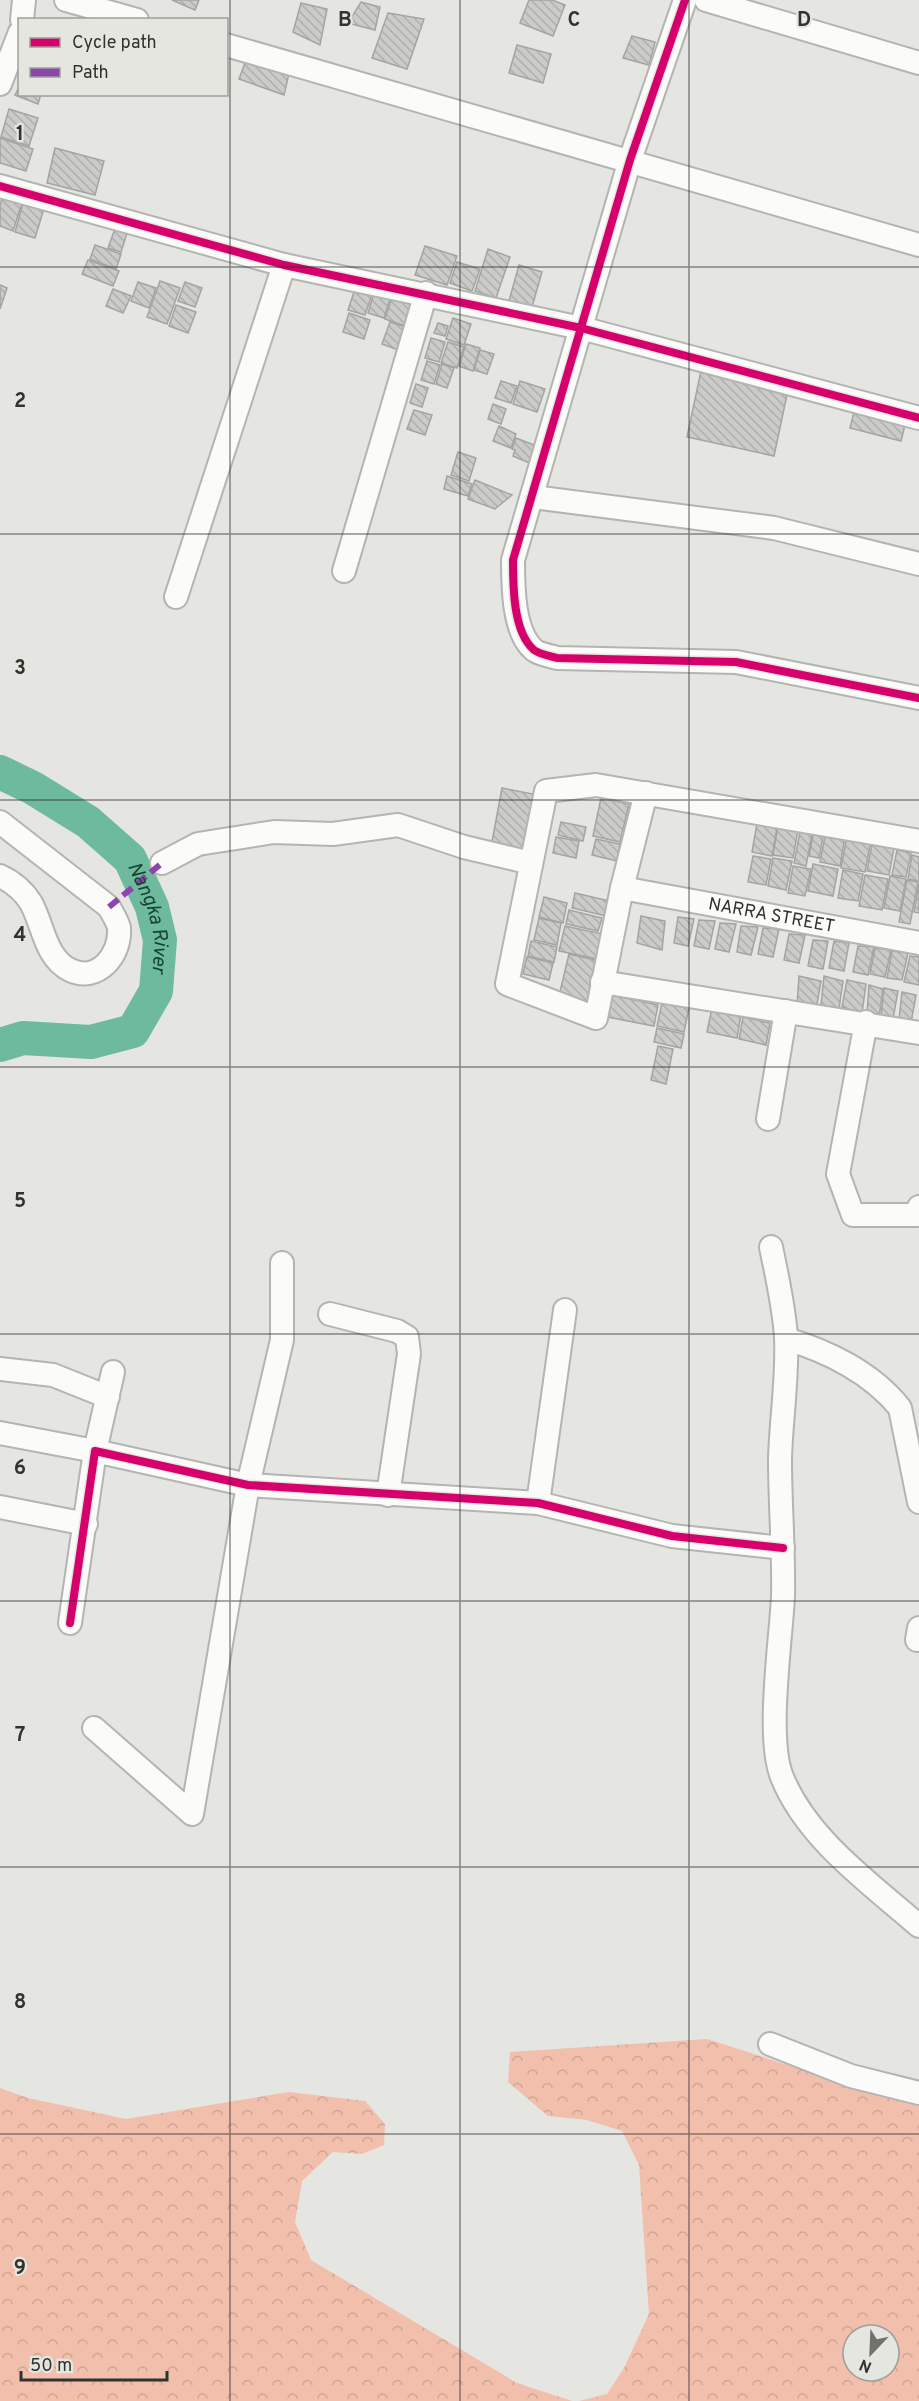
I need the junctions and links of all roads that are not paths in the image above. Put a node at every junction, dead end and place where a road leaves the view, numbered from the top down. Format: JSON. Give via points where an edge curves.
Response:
{"nodes":[{"id":1,"x":24,"y":0,"type":"edge"},
{"id":2,"x":66,"y":0,"type":"edge"},
{"id":3,"x":685,"y":0,"type":"edge"},
{"id":4,"x":706,"y":0,"type":"edge"},
{"id":5,"x":22,"y":18,"type":"edge"},
{"id":6,"x":130,"y":18,"type":"edge"},
{"id":7,"x":18,"y":37,"type":"edge"},
{"id":8,"x":228,"y":46,"type":"edge"},
{"id":9,"x":919,"y":63,"type":"edge"},
{"id":10,"x":0,"y":84,"type":"edge"},
{"id":11,"x":630,"y":160,"type":"junction"},
{"id":12,"x":0,"y":186,"type":"edge"},
{"id":13,"x":919,"y":244,"type":"edge"},
{"id":14,"x":284,"y":265,"type":"junction"},
{"id":15,"x":426,"y":293,"type":"junction"},
{"id":16,"x":581,"y":328,"type":"junction"},
{"id":17,"x":919,"y":418,"type":"edge"},
{"id":18,"x":532,"y":497,"type":"junction"},
{"id":19,"x":919,"y":564,"type":"edge"},
{"id":20,"x":344,"y":571,"type":"dead end"},
{"id":21,"x":176,"y":597,"type":"dead end"},
{"id":22,"x":919,"y":698,"type":"edge"},
{"id":23,"x":646,"y":793,"type":"junction"},
{"id":24,"x":0,"y":822,"type":"edge"},
{"id":25,"x":919,"y":841,"type":"edge"},
{"id":26,"x":162,"y":863,"type":"dead end"},
{"id":27,"x":531,"y":863,"type":"junction"},
{"id":28,"x":0,"y":876,"type":"edge"},
{"id":29,"x":622,"y":888,"type":"junction"},
{"id":30,"x":919,"y":944,"type":"edge"},
{"id":31,"x":602,"y":982,"type":"junction"},
{"id":32,"x":786,"y":1011,"type":"junction"},
{"id":33,"x":866,"y":1022,"type":"junction"},
{"id":34,"x":919,"y":1033,"type":"edge"},
{"id":35,"x":768,"y":1119,"type":"dead end"},
{"id":36,"x":919,"y":1207,"type":"edge"},
{"id":37,"x":771,"y":1247,"type":"dead end"},
{"id":38,"x":282,"y":1263,"type":"dead end"},
{"id":39,"x":565,"y":1310,"type":"dead end"},
{"id":40,"x":330,"y":1314,"type":"dead end"},
{"id":41,"x":786,"y":1339,"type":"junction"},
{"id":42,"x":0,"y":1369,"type":"edge"},
{"id":43,"x":113,"y":1372,"type":"dead end"},
{"id":44,"x":108,"y":1397,"type":"junction"},
{"id":45,"x":0,"y":1433,"type":"edge"},
{"id":46,"x":96,"y":1451,"type":"junction"},
{"id":47,"x":249,"y":1485,"type":"junction"},
{"id":48,"x":388,"y":1494,"type":"junction"},
{"id":49,"x":919,"y":1502,"type":"edge"},
{"id":50,"x":538,"y":1503,"type":"junction"},
{"id":51,"x":0,"y":1507,"type":"edge"},
{"id":52,"x":86,"y":1524,"type":"junction"},
{"id":53,"x":783,"y":1548,"type":"junction"},
{"id":54,"x":70,"y":1623,"type":"dead end"},
{"id":55,"x":94,"y":1728,"type":"dead end"},
{"id":56,"x":919,"y":1926,"type":"edge"},
{"id":57,"x":770,"y":2044,"type":"dead end"},
{"id":58,"x":919,"y":2093,"type":"edge"}],
"edges":[{"from":1,"to":5,"type":"street"},
{"from":2,"to":6,"type":"street"},
{"from":3,"to":11,"type":"street"},
{"from":4,"to":9,"type":"street"},
{"from":7,"to":10,"type":"street"},
{"from":8,"to":11,"type":"street"},
{"from":11,"to":13,"type":"street"},
{"from":11,"to":16,"type":"street"},
{"from":12,"to":14,"type":"street"},
{"from":14,"to":15,"type":"street"},
{"from":14,"to":21,"type":"street"},
{"from":15,"to":16,"type":"street"},
{"from":15,"to":20,"type":"street"},
{"from":16,"to":17,"type":"street"},
{"from":16,"to":18,"type":"street"},
{"from":18,"to":19,"type":"street","via":[[774,528]]},
{"from":18,"to":22,"type":"street","via":[[513,561],[514,599],[523,633],[535,651],[581,660],[736,662]]},
{"from":23,"to":25,"type":"street"},
{"from":23,"to":27,"type":"street","via":[[596,785],[546,791]]},
{"from":23,"to":29,"type":"street"},
{"from":24,"to":28,"type":"street","via":[[109,907],[119,928],[115,954],[102,969],[87,975],[69,970],[56,959],[31,903],[16,884]]},
{"from":26,"to":27,"type":"street","via":[[198,844],[274,832],[333,834],[398,825],[464,847]]},
{"from":27,"to":31,"type":"street","via":[[507,984],[596,1018]]},
{"from":29,"to":30,"type":"street","name":"NARRA STREET"},
{"from":29,"to":31,"type":"street"},
{"from":31,"to":32,"type":"street"},
{"from":32,"to":33,"type":"street"},
{"from":32,"to":35,"type":"street"},
{"from":33,"to":34,"type":"street"},
{"from":33,"to":36,"type":"street","via":[[838,1174],[854,1215],[916,1215]]},
{"from":37,"to":41,"type":"street","via":[[782,1295]]},
{"from":38,"to":47,"type":"street","via":[[282,1340]]},
{"from":39,"to":50,"type":"street"},
{"from":40,"to":48,"type":"street","via":[[407,1337],[409,1354]]},
{"from":41,"to":49,"type":"street","via":[[831,1355],[893,1399],[900,1408]]},
{"from":41,"to":53,"type":"street","via":[[780,1460]]},
{"from":42,"to":44,"type":"street","via":[[53,1375]]},
{"from":43,"to":44,"type":"street"},
{"from":44,"to":46,"type":"street"},
{"from":45,"to":46,"type":"street"},
{"from":46,"to":47,"type":"street"},
{"from":46,"to":52,"type":"street"},
{"from":47,"to":48,"type":"street"},
{"from":47,"to":55,"type":"street","via":[[192,1814]]},
{"from":48,"to":50,"type":"street"},
{"from":50,"to":53,"type":"street","via":[[672,1536]]},
{"from":51,"to":52,"type":"street"},
{"from":52,"to":54,"type":"street"},
{"from":53,"to":56,"type":"street","via":[[776,1716],[781,1775],[796,1807],[825,1841]]},
{"from":57,"to":58,"type":"street","via":[[851,2076]]}]}
